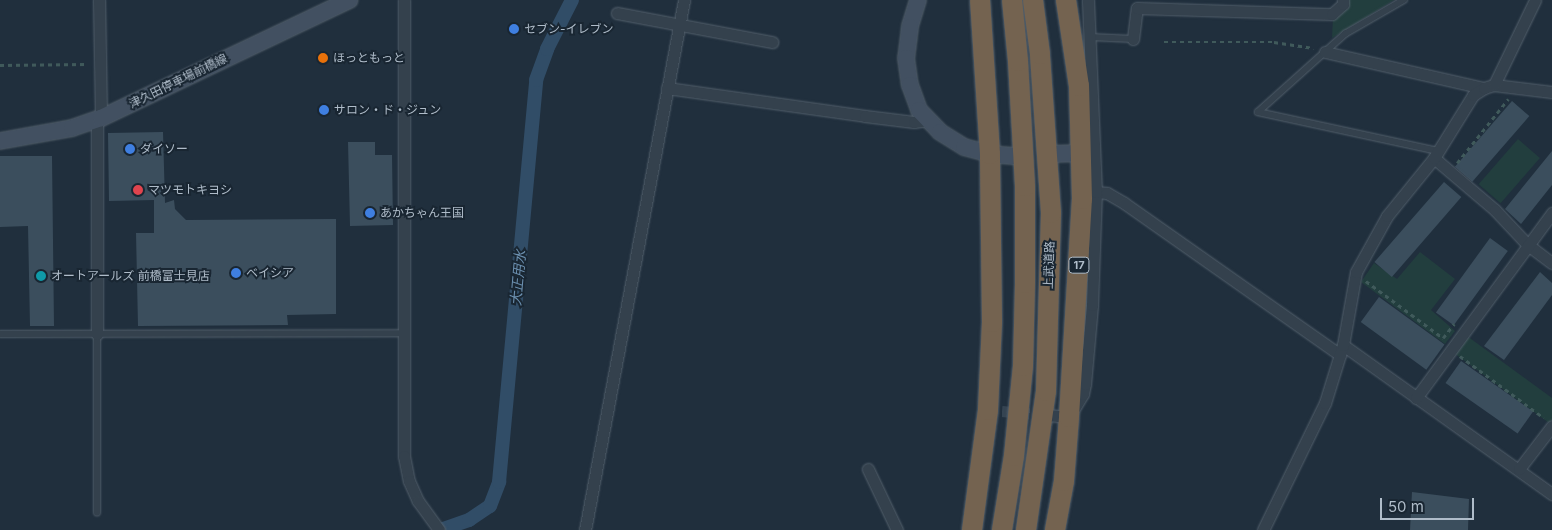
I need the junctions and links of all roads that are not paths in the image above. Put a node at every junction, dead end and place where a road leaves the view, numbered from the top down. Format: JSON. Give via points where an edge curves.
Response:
{"nodes":[{"id":1,"x":99,"y":0,"type":"edge"},
{"id":2,"x":349,"y":0,"type":"edge"},
{"id":3,"x":404,"y":0,"type":"edge"},
{"id":4,"x":684,"y":0,"type":"edge"},
{"id":5,"x":918,"y":0,"type":"edge"},
{"id":6,"x":980,"y":0,"type":"edge"},
{"id":7,"x":1012,"y":0,"type":"edge"},
{"id":8,"x":1034,"y":0,"type":"edge"},
{"id":9,"x":1066,"y":0,"type":"edge"},
{"id":10,"x":1088,"y":0,"type":"edge"},
{"id":11,"x":1343,"y":0,"type":"edge"},
{"id":12,"x":1404,"y":0,"type":"edge"},
{"id":13,"x":1535,"y":0,"type":"edge"},
{"id":14,"x":617,"y":13,"type":"dead end"},
{"id":15,"x":680,"y":25,"type":"junction"},
{"id":16,"x":1090,"y":37,"type":"junction"},
{"id":17,"x":1135,"y":39,"type":"joint"},
{"id":18,"x":772,"y":42,"type":"dead end"},
{"id":19,"x":1326,"y":51,"type":"junction"},
{"id":20,"x":1489,"y":87,"type":"junction"},
{"id":21,"x":667,"y":88,"type":"junction"},
{"id":22,"x":1552,"y":92,"type":"edge"},
{"id":23,"x":99,"y":119,"type":"junction"},
{"id":24,"x":927,"y":120,"type":"junction"},
{"id":25,"x":0,"y":141,"type":"edge"},
{"id":26,"x":1082,"y":153,"type":"junction"},
{"id":27,"x":990,"y":154,"type":"junction"},
{"id":28,"x":1051,"y":154,"type":"dead end"},
{"id":29,"x":1436,"y":154,"type":"junction"},
{"id":30,"x":1013,"y":156,"type":"dead end"},
{"id":31,"x":1096,"y":192,"type":"junction"},
{"id":32,"x":1552,"y":213,"type":"edge"},
{"id":33,"x":1528,"y":245,"type":"junction"},
{"id":34,"x":1552,"y":264,"type":"edge"},
{"id":35,"x":404,"y":332,"type":"junction"},
{"id":36,"x":0,"y":334,"type":"edge"},
{"id":37,"x":97,"y":334,"type":"junction"},
{"id":38,"x":1342,"y":350,"type":"junction"},
{"id":39,"x":1416,"y":398,"type":"junction"},
{"id":40,"x":1047,"y":415,"type":"tunnel mouth"},
{"id":41,"x":1069,"y":417,"type":"junction"},
{"id":42,"x":1550,"y":423,"type":"edge"},
{"id":43,"x":868,"y":468,"type":"dead end"},
{"id":44,"x":1519,"y":469,"type":"junction"},
{"id":45,"x":1552,"y":494,"type":"edge"},
{"id":46,"x":97,"y":513,"type":"dead end"},
{"id":47,"x":436,"y":527,"type":"edge"},
{"id":48,"x":585,"y":530,"type":"edge"},
{"id":49,"x":897,"y":530,"type":"edge"},
{"id":50,"x":972,"y":530,"type":"edge"},
{"id":51,"x":1002,"y":530,"type":"edge"},
{"id":52,"x":1026,"y":530,"type":"edge"},
{"id":53,"x":1055,"y":530,"type":"edge"},
{"id":54,"x":1263,"y":530,"type":"edge"}],
"edges":[{"from":1,"to":23,"type":"street"},
{"from":2,"to":23,"type":"main road","name":"津久田停車場前橋線"},
{"from":3,"to":35,"type":"street"},
{"from":4,"to":15,"type":"street"},
{"from":5,"to":24,"type":"main road","via":[[907,42],[907,71],[914,98]]},
{"from":6,"to":27,"type":"highway"},
{"from":7,"to":51,"type":"highway","name":"上武道路","via":[[1025,186],[1025,283],[1014,456]]},
{"from":8,"to":52,"type":"highway","name":"上武道路","number":"17","via":[[1051,214],[1046,391]]},
{"from":9,"to":26,"type":"highway","number":"17","via":[[1079,86]]},
{"from":10,"to":16,"type":"street"},
{"from":11,"to":17,"type":"street","via":[[1332,14],[1137,8]]},
{"from":12,"to":19,"type":"lane","via":[[1345,34]]},
{"from":13,"to":20,"type":"street"},
{"from":14,"to":15,"type":"street"},
{"from":15,"to":18,"type":"street"},
{"from":15,"to":21,"type":"street"},
{"from":16,"to":17,"type":"lane"},
{"from":16,"to":31,"type":"street"},
{"from":19,"to":20,"type":"street"},
{"from":19,"to":29,"type":"lane","via":[[1258,112]]},
{"from":20,"to":22,"type":"street"},
{"from":20,"to":29,"type":"street","via":[[1473,95]]},
{"from":21,"to":24,"type":"street","via":[[865,116],[914,122]]},
{"from":21,"to":48,"type":"street"},
{"from":23,"to":25,"type":"main road","name":"津久田停車場前橋線","via":[[72,128]]},
{"from":23,"to":37,"type":"street"},
{"from":24,"to":27,"type":"main road","via":[[952,141]]},
{"from":26,"to":28,"type":"main road"},
{"from":26,"to":41,"type":"highway","number":"17"},
{"from":27,"to":30,"type":"main road"},
{"from":27,"to":50,"type":"highway","via":[[995,411]]},
{"from":29,"to":33,"type":"street"},
{"from":29,"to":38,"type":"street","via":[[1387,216],[1356,272]]},
{"from":31,"to":38,"type":"street","via":[[1107,193],[1124,203]]},
{"from":31,"to":41,"type":"street","via":[[1085,384],[1083,394]]},
{"from":32,"to":33,"type":"street"},
{"from":33,"to":34,"type":"street"},
{"from":33,"to":39,"type":"street"},
{"from":35,"to":37,"type":"lane"},
{"from":35,"to":47,"type":"street","via":[[404,456],[409,481],[418,501]]},
{"from":36,"to":37,"type":"lane"},
{"from":37,"to":46,"type":"lane"},
{"from":38,"to":39,"type":"street"},
{"from":38,"to":54,"type":"street","via":[[1324,403]]},
{"from":39,"to":44,"type":"street"},
{"from":40,"to":41,"type":"street"},
{"from":41,"to":53,"type":"highway","number":"17","via":[[1064,481]]},
{"from":42,"to":44,"type":"street"},
{"from":43,"to":49,"type":"street"},
{"from":44,"to":45,"type":"street"}]}
